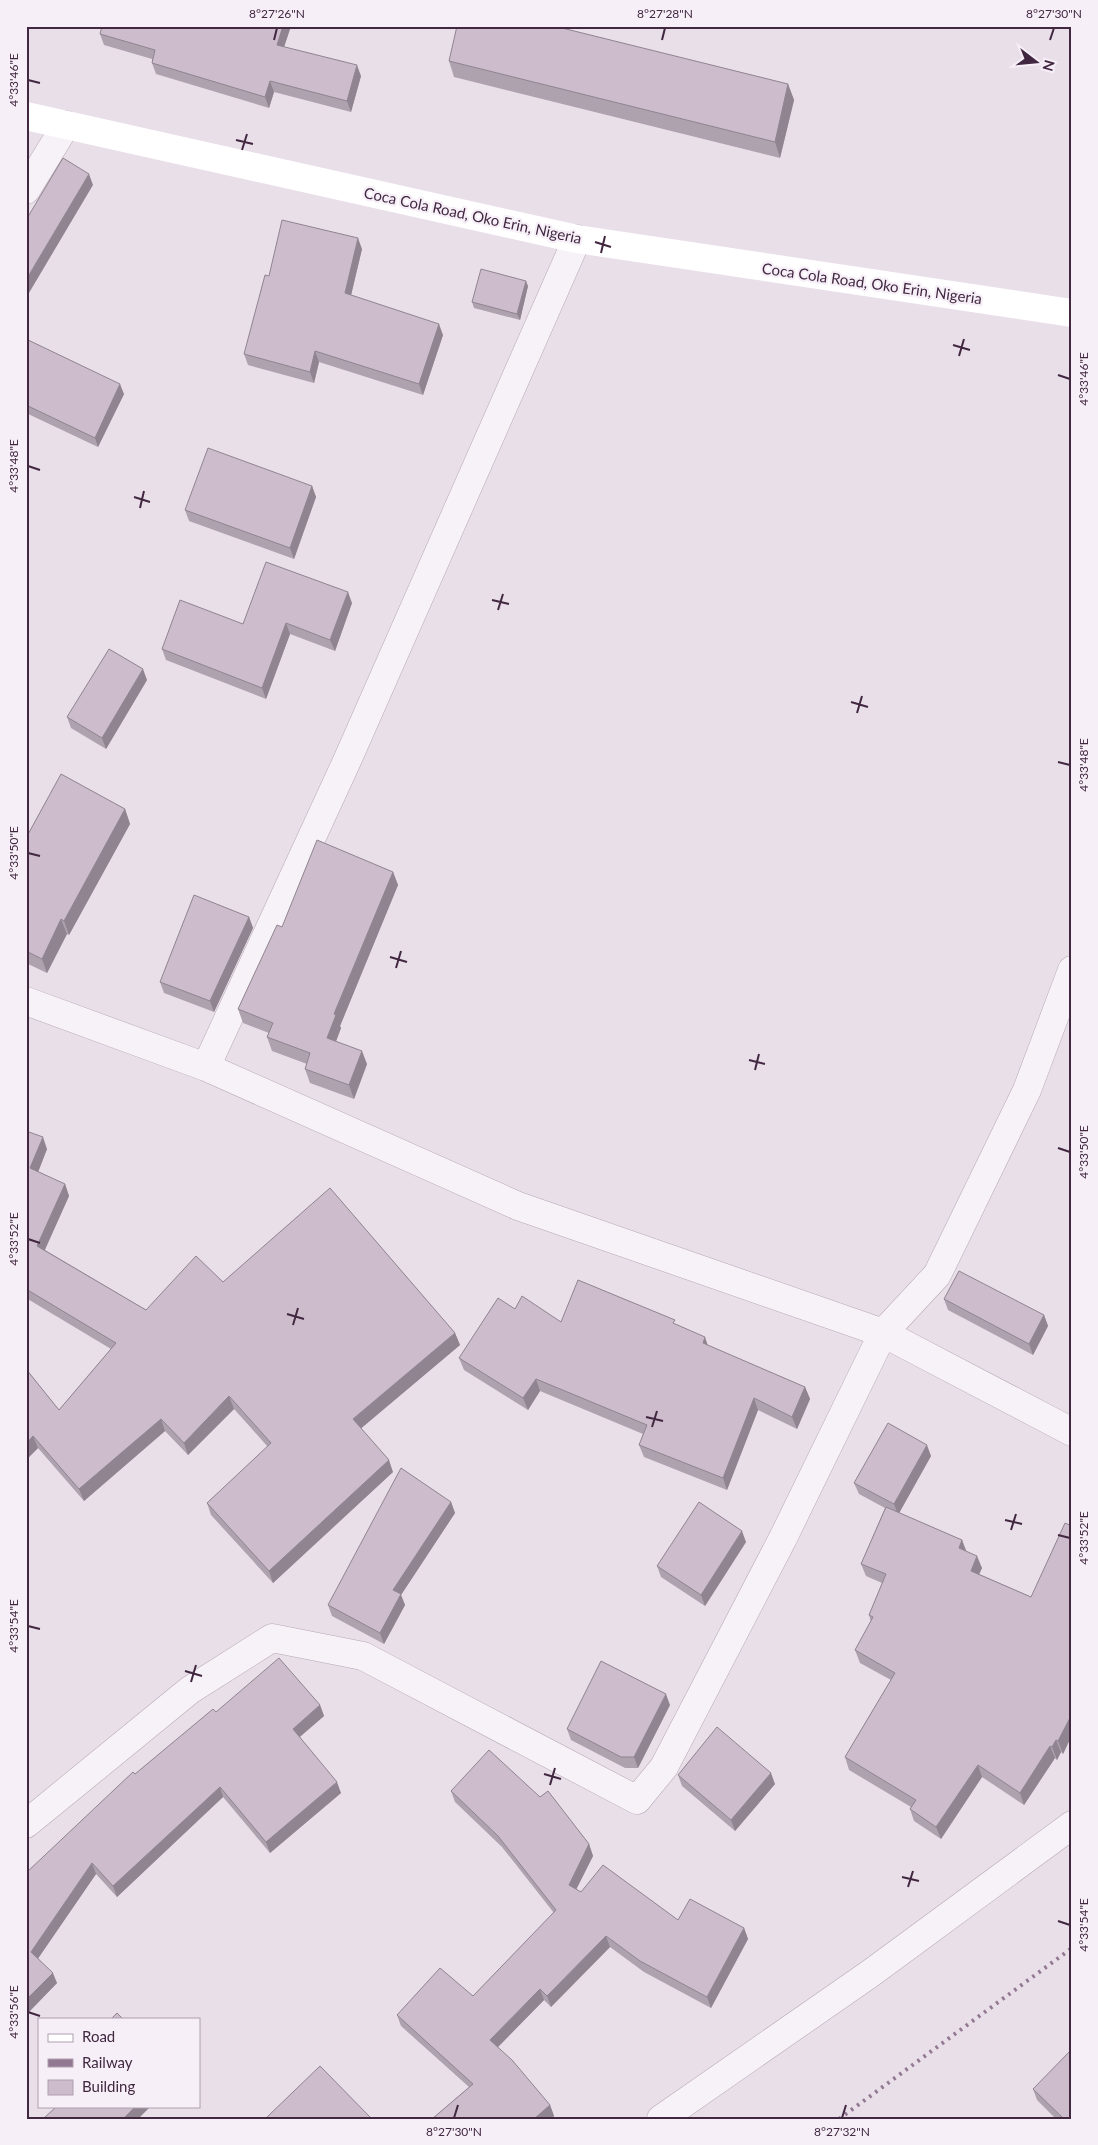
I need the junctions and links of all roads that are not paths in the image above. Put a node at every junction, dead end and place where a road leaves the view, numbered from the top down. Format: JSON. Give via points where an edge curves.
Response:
{"nodes":[{"id":1,"x":26,"y":116,"type":"edge"},
{"id":2,"x":66,"y":124,"type":"junction"},
{"id":3,"x":26,"y":190,"type":"edge"},
{"id":4,"x":577,"y":239,"type":"junction"},
{"id":5,"x":1072,"y":312,"type":"edge"},
{"id":6,"x":1072,"y":970,"type":"edge"},
{"id":7,"x":26,"y":1001,"type":"edge"},
{"id":8,"x":206,"y":1067,"type":"junction"},
{"id":9,"x":883,"y":1333,"type":"junction"},
{"id":10,"x":1072,"y":1432,"type":"edge"},
{"id":11,"x":26,"y":1824,"type":"edge"},
{"id":12,"x":1072,"y":1825,"type":"edge"},
{"id":13,"x":661,"y":2119,"type":"edge"}],
"edges":[{"from":1,"to":2,"type":"street","name":"Coca Cola Road, Oko Erin, Nigeria"},
{"from":2,"to":3,"type":"street"},
{"from":2,"to":4,"type":"street","name":"Coca Cola Road, Oko Erin, Nigeria"},
{"from":4,"to":5,"type":"street","name":"Coca Cola Road, Oko Erin, Nigeria"},
{"from":4,"to":8,"type":"street","via":[[346,763]]},
{"from":6,"to":9,"type":"street","via":[[1027,1090],[937,1275]]},
{"from":7,"to":8,"type":"street"},
{"from":8,"to":9,"type":"street","via":[[518,1206]]},
{"from":9,"to":10,"type":"street"},
{"from":9,"to":11,"type":"street","via":[[783,1538],[664,1767],[637,1800],[364,1656],[272,1638],[190,1690]]},
{"from":12,"to":13,"type":"street","via":[[871,1973]]}]}
